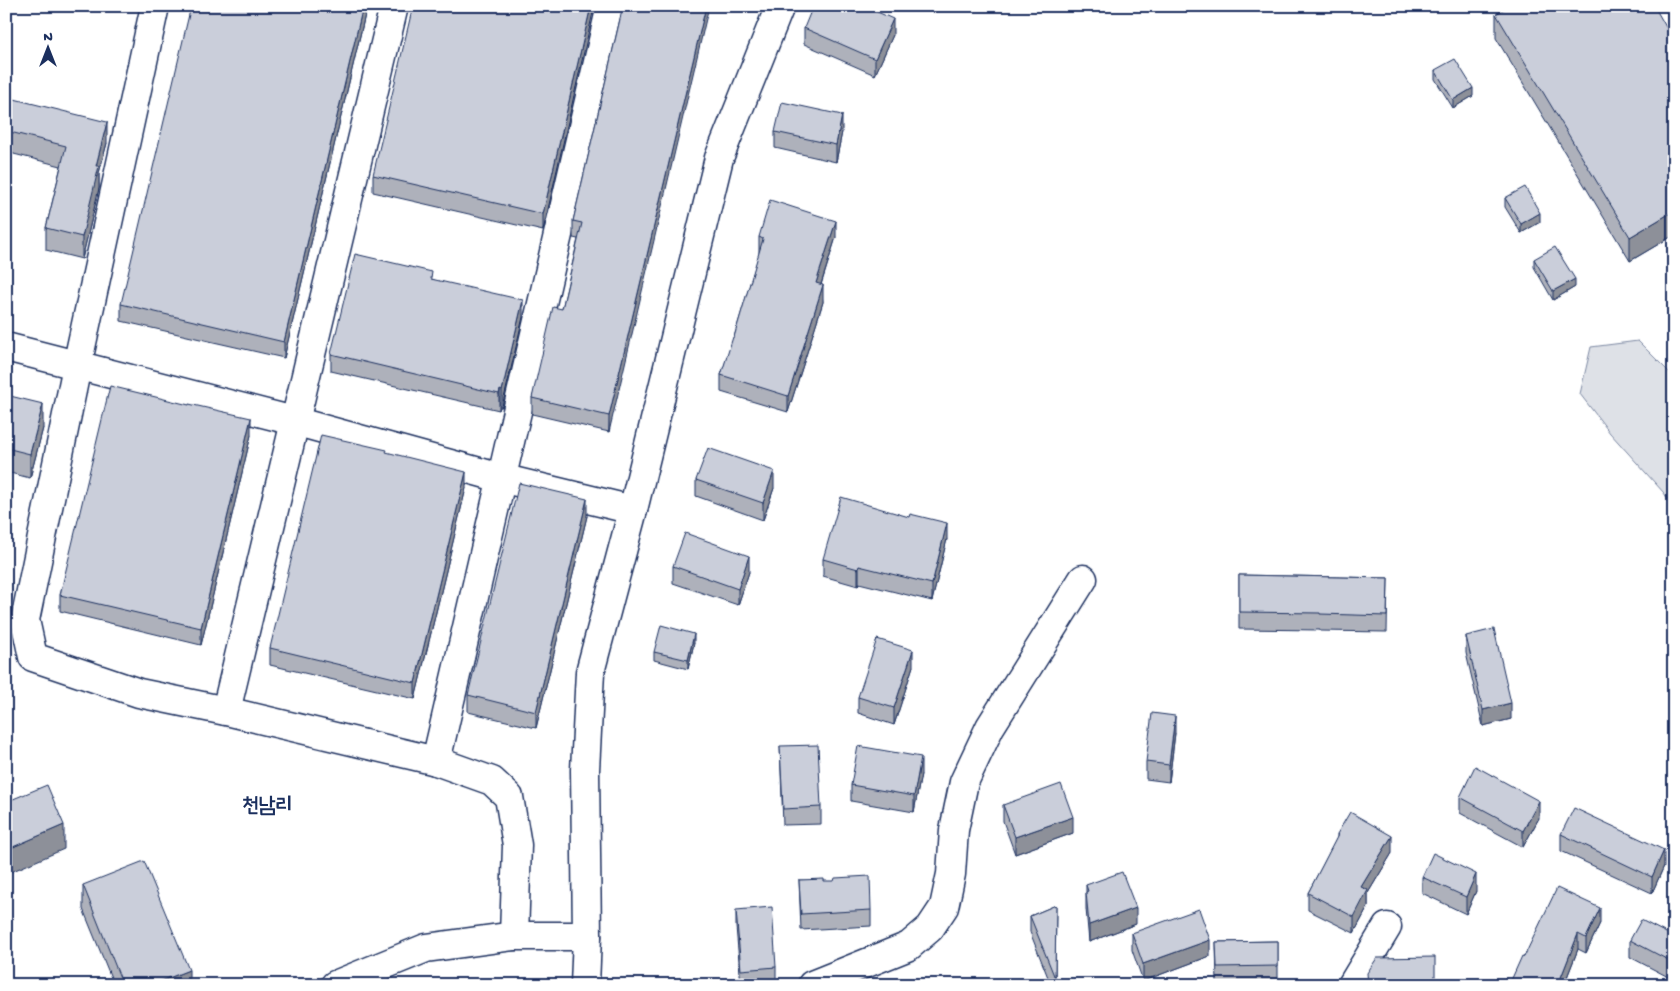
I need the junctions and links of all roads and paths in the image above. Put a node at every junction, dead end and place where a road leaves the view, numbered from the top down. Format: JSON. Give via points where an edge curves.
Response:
{"nodes":[{"id":1,"x":155,"y":6,"type":"edge"},
{"id":2,"x":394,"y":6,"type":"edge"},
{"id":3,"x":611,"y":6,"type":"edge"},
{"id":4,"x":780,"y":6,"type":"edge"},
{"id":5,"x":6,"y":347,"type":"edge"},
{"id":6,"x":77,"y":366,"type":"junction"},
{"id":7,"x":294,"y":421,"type":"junction"},
{"id":8,"x":501,"y":478,"type":"junction"},
{"id":9,"x":633,"y":510,"type":"junction"},
{"id":10,"x":1083,"y":579,"type":"dead end"},
{"id":11,"x":226,"y":711,"type":"junction"},
{"id":12,"x":436,"y":761,"type":"junction"},
{"id":13,"x":1387,"y":926,"type":"dead end"},
{"id":14,"x":514,"y":936,"type":"junction"},
{"id":15,"x":587,"y":936,"type":"junction"},
{"id":16,"x":335,"y":985,"type":"edge"},
{"id":17,"x":585,"y":985,"type":"edge"},
{"id":18,"x":812,"y":985,"type":"edge"},
{"id":19,"x":1352,"y":985,"type":"edge"}],
"edges":[{"from":1,"to":6,"type":"street"},
{"from":2,"to":7,"type":"street"},
{"from":3,"to":8,"type":"street"},
{"from":4,"to":9,"type":"street","via":[[719,158]]},
{"from":5,"to":6,"type":"street"},
{"from":6,"to":7,"type":"street"},
{"from":6,"to":11,"type":"street","via":[[25,620],[33,656],[139,693]]},
{"from":7,"to":8,"type":"street"},
{"from":7,"to":11,"type":"street"},
{"from":8,"to":9,"type":"street"},
{"from":8,"to":12,"type":"street"},
{"from":9,"to":15,"type":"street","via":[[590,672],[585,770]]},
{"from":10,"to":18,"type":"street","via":[[990,726],[964,782],[944,907],[930,928],[909,946]]},
{"from":11,"to":12,"type":"street"},
{"from":12,"to":14,"type":"street","via":[[492,781],[509,798],[517,845]]},
{"from":13,"to":19,"type":"street"},
{"from":14,"to":15,"type":"street"},
{"from":14,"to":16,"type":"street","via":[[426,948]]},
{"from":15,"to":17,"type":"street"}]}
